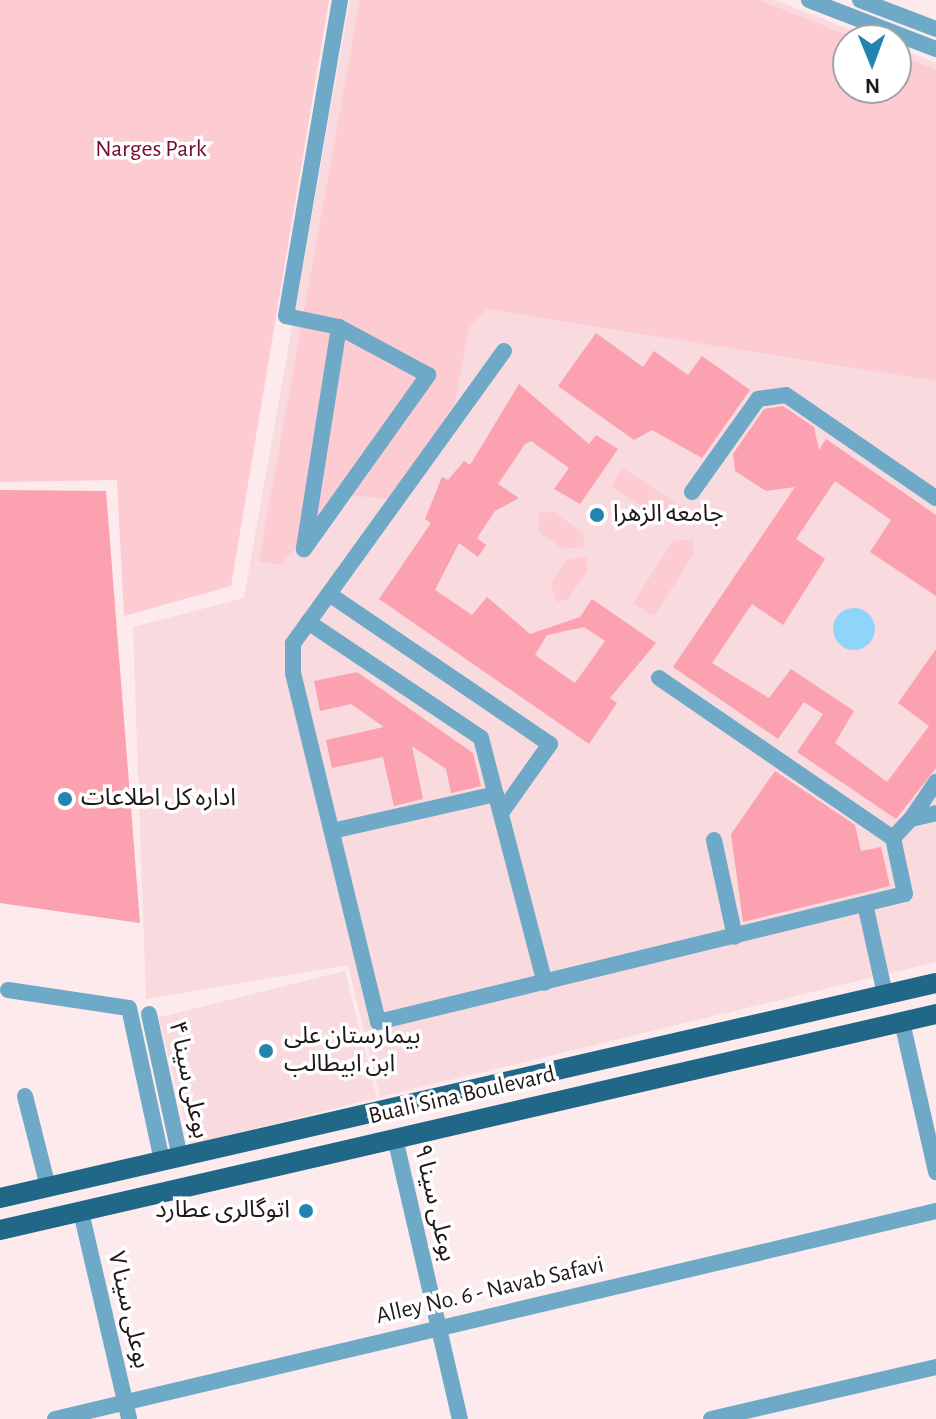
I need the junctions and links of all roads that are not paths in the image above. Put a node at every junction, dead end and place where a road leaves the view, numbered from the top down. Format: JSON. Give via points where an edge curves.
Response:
{"nodes":[{"id":1,"x":340,"y":0,"type":"edge"},
{"id":2,"x":809,"y":0,"type":"edge"},
{"id":3,"x":860,"y":0,"type":"edge"},
{"id":4,"x":900,"y":7,"type":"edge"},
{"id":5,"x":936,"y":29,"type":"edge"},
{"id":6,"x":936,"y":49,"type":"edge"},
{"id":7,"x":339,"y":327,"type":"junction"},
{"id":8,"x":504,"y":351,"type":"dead end"},
{"id":9,"x":692,"y":492,"type":"dead end"},
{"id":10,"x":936,"y":498,"type":"edge"},
{"id":11,"x":329,"y":594,"type":"junction"},
{"id":12,"x":308,"y":622,"type":"junction"},
{"id":13,"x":659,"y":678,"type":"dead end"},
{"id":14,"x":936,"y":782,"type":"edge"},
{"id":15,"x":496,"y":794,"type":"junction"},
{"id":16,"x":501,"y":813,"type":"junction"},
{"id":17,"x":936,"y":813,"type":"edge"},
{"id":18,"x":911,"y":819,"type":"junction"},
{"id":19,"x":332,"y":831,"type":"junction"},
{"id":20,"x":893,"y":838,"type":"junction"},
{"id":21,"x":714,"y":840,"type":"dead end"},
{"id":22,"x":865,"y":904,"type":"junction"},
{"id":23,"x":735,"y":937,"type":"junction"},
{"id":24,"x":545,"y":983,"type":"junction"},
{"id":25,"x":936,"y":983,"type":"edge"},
{"id":26,"x":8,"y":990,"type":"dead end"},
{"id":27,"x":885,"y":994,"type":"junction"},
{"id":28,"x":149,"y":1014,"type":"dead end"},
{"id":29,"x":936,"y":1014,"type":"edge"},
{"id":30,"x":902,"y":1022,"type":"junction"},
{"id":31,"x":162,"y":1078,"type":"junction"},
{"id":32,"x":145,"y":1081,"type":"junction"},
{"id":33,"x":25,"y":1096,"type":"dead end"},
{"id":34,"x":395,"y":1138,"type":"junction"},
{"id":35,"x":170,"y":1154,"type":"junction"},
{"id":36,"x":936,"y":1172,"type":"edge"},
{"id":37,"x":48,"y":1187,"type":"junction"},
{"id":38,"x":178,"y":1189,"type":"junction"},
{"id":39,"x":0,"y":1198,"type":"edge"},
{"id":40,"x":936,"y":1211,"type":"edge"},
{"id":41,"x":81,"y":1212,"type":"junction"},
{"id":42,"x":0,"y":1230,"type":"edge"},
{"id":43,"x":439,"y":1328,"type":"junction"},
{"id":44,"x":936,"y":1367,"type":"edge"},
{"id":45,"x":127,"y":1411,"type":"edge"},
{"id":46,"x":55,"y":1419,"type":"edge"},
{"id":47,"x":460,"y":1419,"type":"edge"},
{"id":48,"x":711,"y":1419,"type":"edge"}],
"edges":[{"from":1,"to":7,"type":"street","via":[[286,316]]},
{"from":2,"to":6,"type":"street"},
{"from":3,"to":4,"type":"street"},
{"from":4,"to":5,"type":"street"},
{"from":7,"to":7,"type":"street","via":[[337,342],[304,549],[428,375]]},
{"from":8,"to":11,"type":"street"},
{"from":9,"to":10,"type":"street","via":[[758,399],[786,395]]},
{"from":11,"to":12,"type":"street"},
{"from":11,"to":16,"type":"street","via":[[550,744]]},
{"from":12,"to":15,"type":"street","via":[[481,738]]},
{"from":12,"to":19,"type":"street","via":[[293,644],[293,673]]},
{"from":13,"to":20,"type":"street"},
{"from":14,"to":18,"type":"street"},
{"from":15,"to":16,"type":"street"},
{"from":15,"to":19,"type":"street"},
{"from":16,"to":24,"type":"street"},
{"from":17,"to":18,"type":"street"},
{"from":18,"to":20,"type":"street"},
{"from":19,"to":24,"type":"street","via":[[378,1022]]},
{"from":20,"to":22,"type":"street","via":[[905,894]]},
{"from":21,"to":23,"type":"street"},
{"from":22,"to":23,"type":"street"},
{"from":22,"to":27,"type":"street"},
{"from":23,"to":24,"type":"street"},
{"from":25,"to":27,"type":"main road","name":"Buali Sina Boulevard"},
{"from":26,"to":32,"type":"street","name":"بوعلی سینا ۴","via":[[129,1008]]},
{"from":27,"to":35,"type":"main road","name":"Buali Sina Boulevard"},
{"from":28,"to":31,"type":"street","name":"بوعلی سینا ۴"},
{"from":29,"to":30,"type":"main road","name":"Buali Sina Boulevard"},
{"from":30,"to":34,"type":"main road","name":"Buali Sina Boulevard"},
{"from":30,"to":36,"type":"street"},
{"from":31,"to":32,"type":"street"},
{"from":31,"to":35,"type":"street","name":"بوعلی سینا ۴"},
{"from":32,"to":35,"type":"street","name":"بوعلی سینا ۴"},
{"from":33,"to":37,"type":"street"},
{"from":34,"to":38,"type":"main road","name":"Buali Sina Boulevard"},
{"from":34,"to":43,"type":"street","name":"بوعلی سینا ۹"},
{"from":35,"to":37,"type":"main road","name":"Buali Sina Boulevard"},
{"from":35,"to":38,"type":"main road"},
{"from":37,"to":39,"type":"main road","name":"Buali Sina Boulevard"},
{"from":38,"to":41,"type":"main road","name":"Buali Sina Boulevard"},
{"from":40,"to":43,"type":"street","name":"Alley No. 6 - Navab Safavi"},
{"from":41,"to":42,"type":"main road","name":"Buali Sina Boulevard"},
{"from":41,"to":45,"type":"street","name":"بوعلی سینا ۷"},
{"from":43,"to":45,"type":"street","name":"Alley No. 6 - Navab Safavi"},
{"from":43,"to":47,"type":"street","name":"بوعلی سینا ۹"},
{"from":44,"to":48,"type":"street"},
{"from":45,"to":46,"type":"street","name":"Alley No. 6 - Navab Safavi"}]}
